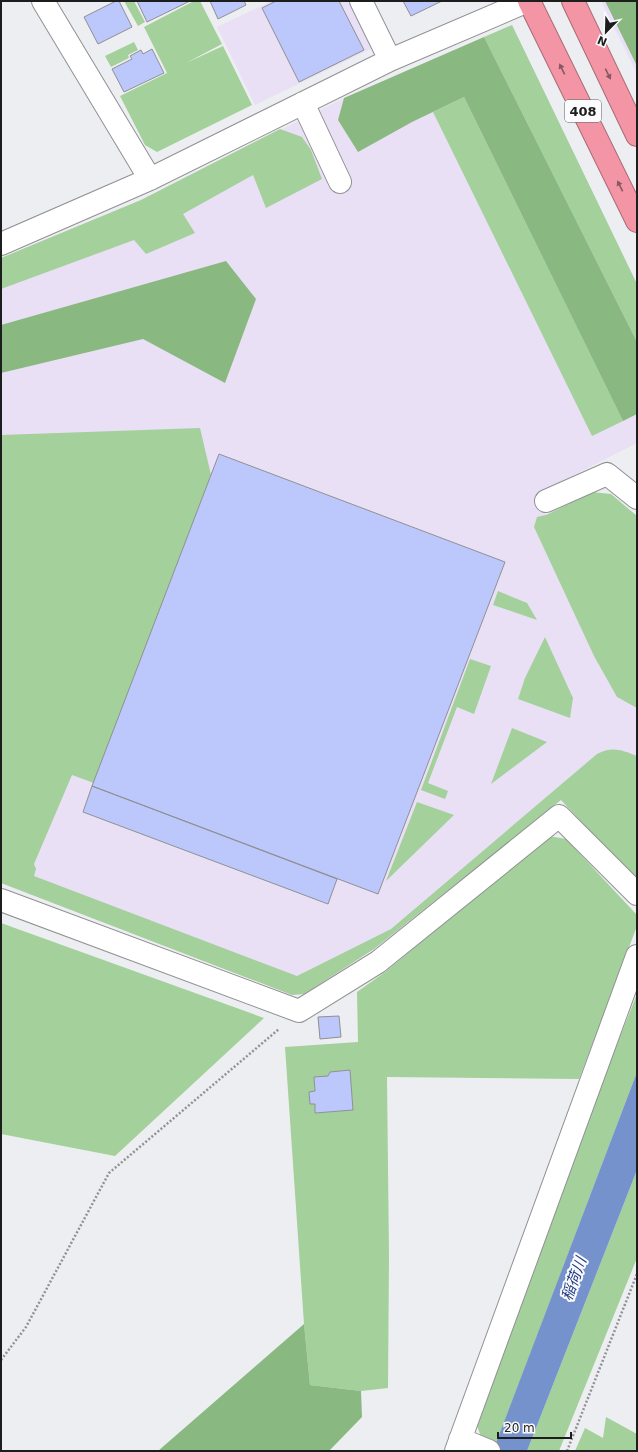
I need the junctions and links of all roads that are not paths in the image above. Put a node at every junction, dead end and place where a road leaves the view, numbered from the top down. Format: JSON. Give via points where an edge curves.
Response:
{"nodes":[{"id":1,"x":43,"y":1,"type":"edge"},
{"id":2,"x":361,"y":1,"type":"edge"},
{"id":3,"x":528,"y":1,"type":"edge"},
{"id":4,"x":572,"y":1,"type":"edge"},
{"id":5,"x":390,"y":60,"type":"junction"},
{"id":6,"x":302,"y":103,"type":"junction"},
{"id":7,"x":637,"y":135,"type":"edge"},
{"id":8,"x":150,"y":179,"type":"junction"},
{"id":9,"x":340,"y":182,"type":"dead end"},
{"id":10,"x":637,"y":221,"type":"edge"},
{"id":11,"x":1,"y":244,"type":"edge"},
{"id":12,"x":637,"y":498,"type":"edge"},
{"id":13,"x":546,"y":501,"type":"dead end"},
{"id":14,"x":637,"y":894,"type":"edge"},
{"id":15,"x":1,"y":900,"type":"edge"},
{"id":16,"x":637,"y":956,"type":"edge"},
{"id":17,"x":458,"y":1445,"type":"edge"},
{"id":18,"x":485,"y":1449,"type":"edge"}],
"edges":[{"from":1,"to":8,"type":"street"},
{"from":2,"to":5,"type":"street"},
{"from":3,"to":5,"type":"street"},
{"from":10,"to":3,"type":"highway","number":"408","one_way":true},
{"from":4,"to":7,"type":"highway","number":"408","one_way":true},
{"from":5,"to":6,"type":"street"},
{"from":6,"to":8,"type":"street"},
{"from":6,"to":9,"type":"street"},
{"from":8,"to":11,"type":"street"},
{"from":12,"to":13,"type":"street","via":[[607,474]]},
{"from":14,"to":15,"type":"street","via":[[559,816],[378,962],[299,1011]]},
{"from":16,"to":17,"type":"street"},
{"from":17,"to":18,"type":"street"}]}
